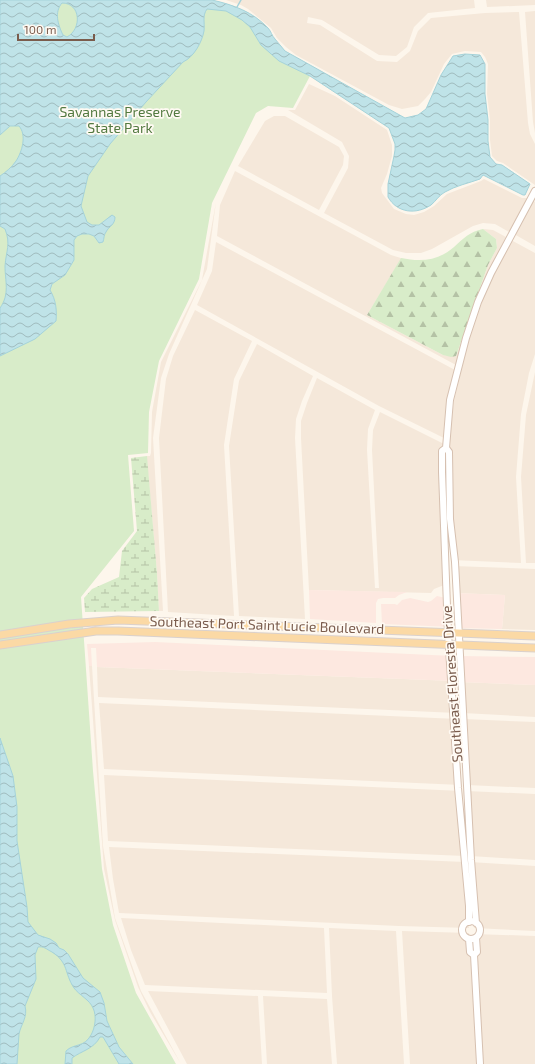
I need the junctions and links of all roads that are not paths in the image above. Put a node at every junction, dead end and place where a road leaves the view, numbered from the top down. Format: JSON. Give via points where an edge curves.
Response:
{"nodes":[{"id":1,"x":535,"y":191,"type":"edge"},
{"id":2,"x":446,"y":448,"type":"junction"},
{"id":3,"x":168,"y":621,"type":"junction"},
{"id":4,"x":143,"y":631,"type":"junction"},
{"id":5,"x":448,"y":634,"type":"junction"},
{"id":6,"x":458,"y":634,"type":"junction"},
{"id":7,"x":0,"y":635,"type":"edge"},
{"id":8,"x":535,"y":636,"type":"edge"},
{"id":9,"x":0,"y":645,"type":"edge"},
{"id":10,"x":449,"y":645,"type":"junction"},
{"id":11,"x":459,"y":645,"type":"junction"},
{"id":12,"x":535,"y":648,"type":"edge"},
{"id":13,"x":469,"y":922,"type":"junction"},
{"id":14,"x":476,"y":923,"type":"junction"},
{"id":15,"x":469,"y":938,"type":"junction"},
{"id":16,"x":476,"y":938,"type":"junction"},
{"id":17,"x":474,"y":955,"type":"junction"},
{"id":18,"x":480,"y":1064,"type":"edge"}],
"edges":[{"from":1,"to":2,"type":"street","name":"Southeast Floresta Drive","via":[[478,302],[450,400]]},
{"from":2,"to":5,"type":"street","name":"Southeast Floresta Drive","via":[[442,451],[442,472]]},
{"from":2,"to":6,"type":"street","name":"Southeast Floresta Drive","via":[[449,452],[450,519],[455,562]]},
{"from":3,"to":4,"type":"main road","via":[[162,625],[149,625]]},
{"from":3,"to":5,"type":"main road","name":"Southeast Port Saint Lucie Boulevard"},
{"from":3,"to":7,"type":"main road","name":"Southeast Port Saint Lucie Boulevard","via":[[94,621]]},
{"from":4,"to":9,"type":"main road","name":"Southeast Port Saint Lucie Boulevard","via":[[96,631]]},
{"from":4,"to":10,"type":"main road","name":"Southeast Port Saint Lucie Boulevard"},
{"from":5,"to":6,"type":"main road","name":"Southeast Port Saint Lucie Boulevard"},
{"from":5,"to":10,"type":"street","name":"Southeast Floresta Drive"},
{"from":6,"to":8,"type":"main road","name":"Southeast Port Saint Lucie Boulevard"},
{"from":6,"to":11,"type":"street","name":"Southeast Floresta Drive"},
{"from":10,"to":11,"type":"main road","name":"Southeast Port Saint Lucie Boulevard"},
{"from":10,"to":13,"type":"street","name":"Southeast Floresta Drive"},
{"from":11,"to":12,"type":"main road","name":"Southeast Port Saint Lucie Boulevard"},
{"from":11,"to":14,"type":"street","name":"Southeast Floresta Drive"},
{"from":13,"to":14,"type":"street"},
{"from":13,"to":15,"type":"street","via":[[464,925],[463,930],[464,935]]},
{"from":14,"to":16,"type":"street","via":[[480,930]]},
{"from":15,"to":16,"type":"street"},
{"from":15,"to":17,"type":"street","via":[[470,952]]},
{"from":16,"to":17,"type":"street","via":[[477,952]]},
{"from":17,"to":18,"type":"street"}]}
